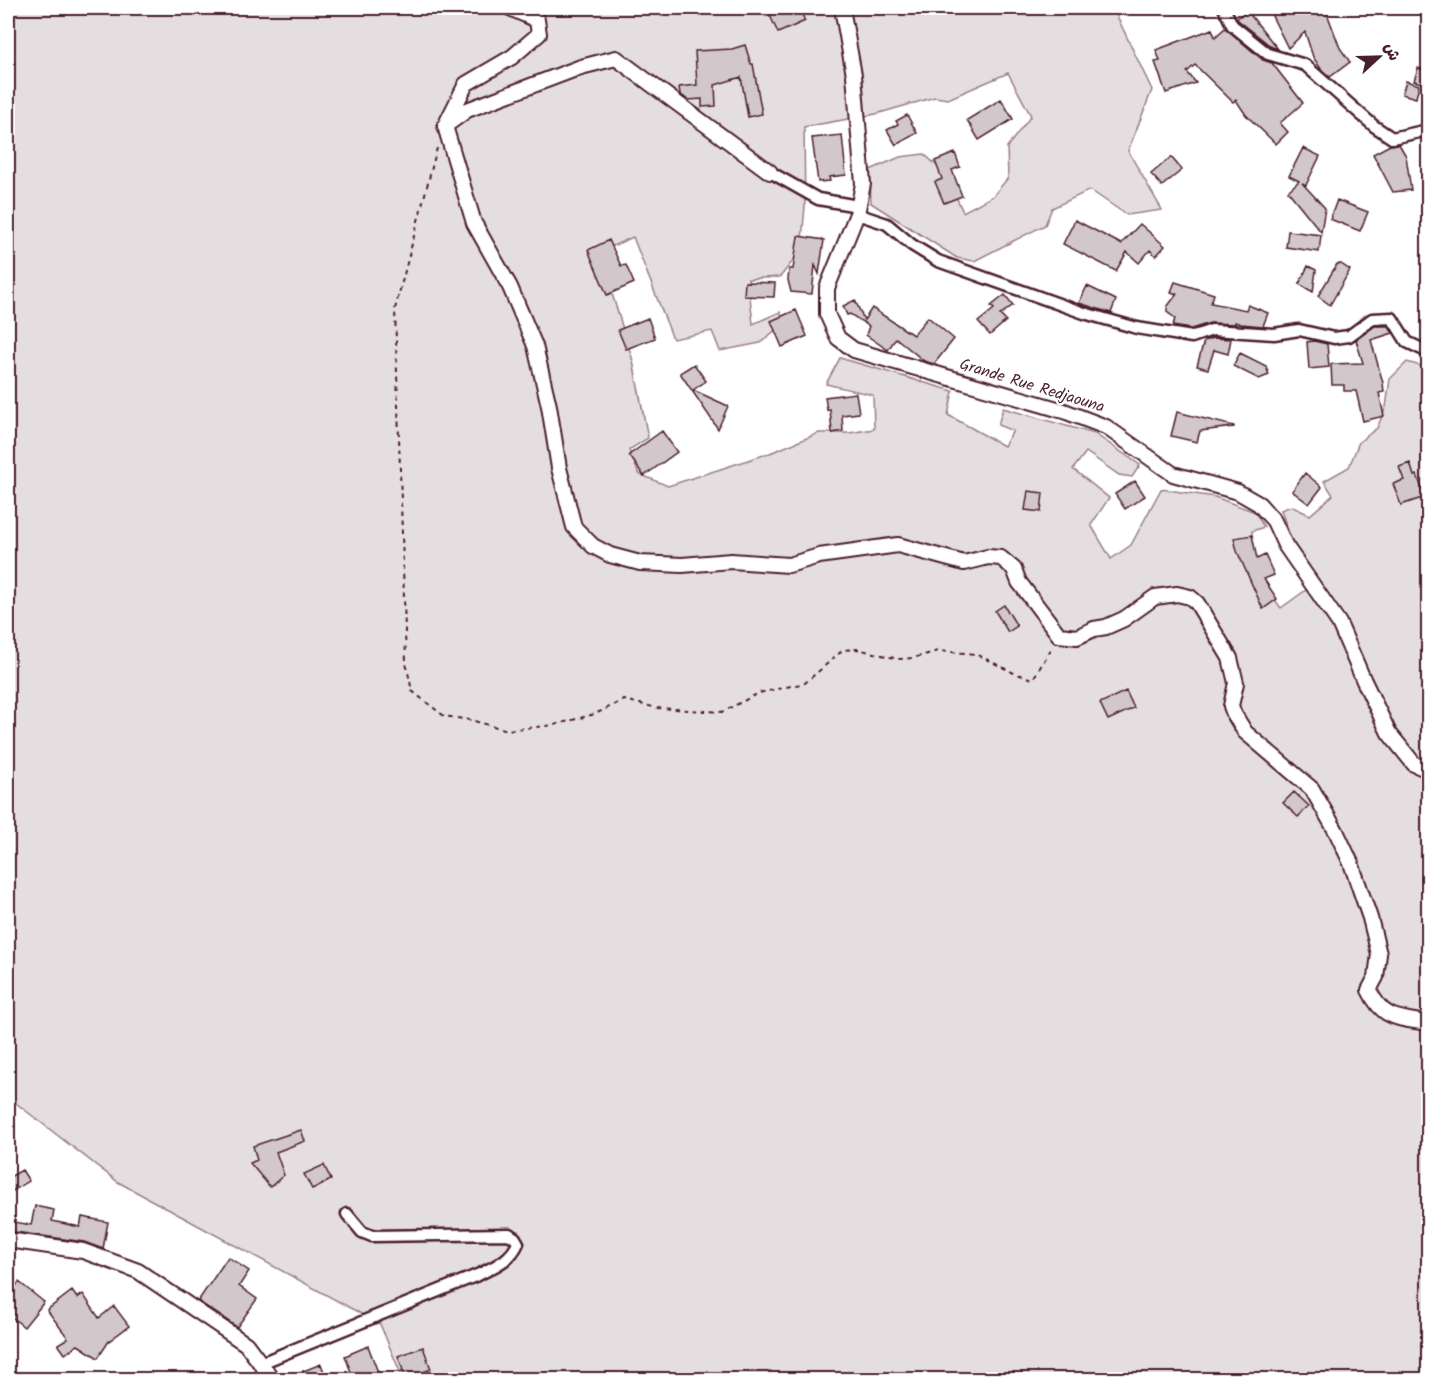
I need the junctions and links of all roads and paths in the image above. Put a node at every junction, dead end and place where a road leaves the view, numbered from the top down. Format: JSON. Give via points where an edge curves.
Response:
{"nodes":[{"id":1,"x":510,"y":8,"type":"edge"},
{"id":2,"x":842,"y":8,"type":"edge"},
{"id":3,"x":1224,"y":8,"type":"edge"},
{"id":4,"x":445,"y":126,"type":"junction"},
{"id":5,"x":1428,"y":130,"type":"edge"},
{"id":6,"x":770,"y":172,"type":"joint"},
{"id":7,"x":857,"y":210,"type":"junction"},
{"id":8,"x":1428,"y":352,"type":"edge"},
{"id":9,"x":1428,"y":770,"type":"edge"},
{"id":10,"x":1428,"y":1023,"type":"edge"},
{"id":11,"x":347,"y":1214,"type":"dead end"},
{"id":12,"x":8,"y":1240,"type":"edge"},
{"id":13,"x":261,"y":1363,"type":"junction"},
{"id":14,"x":273,"y":1380,"type":"edge"}],
"edges":[{"from":1,"to":4,"type":"street","via":[[537,20],[539,34],[512,57],[466,84]]},
{"from":2,"to":7,"type":"street","name":"Grande Rue Redjaouna","via":[[862,152],[863,184]]},
{"from":3,"to":5,"type":"street","via":[[1232,25],[1268,54],[1305,65],[1392,138]]},
{"from":4,"to":6,"type":"street","via":[[467,110],[581,67],[616,58]]},
{"from":4,"to":10,"type":"street","via":[[474,223],[510,287],[536,346],[574,527],[594,546],[640,563],[682,565],[731,561],[789,565],[819,556],[898,545],[964,563],[1001,558],[1014,569],[1019,582],[1059,635],[1077,637],[1124,619],[1155,597],[1190,597],[1230,658],[1236,683],[1233,714],[1245,732],[1312,789],[1351,863],[1379,954],[1376,977],[1369,990],[1376,1006],[1387,1015]]},
{"from":6,"to":7,"type":"street","via":[[818,198]]},
{"from":7,"to":8,"type":"street","via":[[887,224],[938,261],[1137,328],[1192,337],[1212,330],[1274,334],[1299,330],[1334,338],[1349,336],[1372,319],[1392,318],[1407,342]]},
{"from":7,"to":9,"type":"street","name":"Grande Rue Redjaouna","via":[[827,288],[827,314],[838,338],[854,350],[1064,411],[1106,427],[1173,474],[1238,492],[1259,504],[1274,521],[1285,545],[1338,623],[1389,733],[1414,764]]},
{"from":11,"to":13,"type":"street","via":[[362,1232],[372,1236],[509,1234],[518,1243],[501,1263],[480,1274]]},
{"from":12,"to":13,"type":"street","via":[[83,1251],[138,1271],[246,1344]]},
{"from":13,"to":14,"type":"street"}]}
